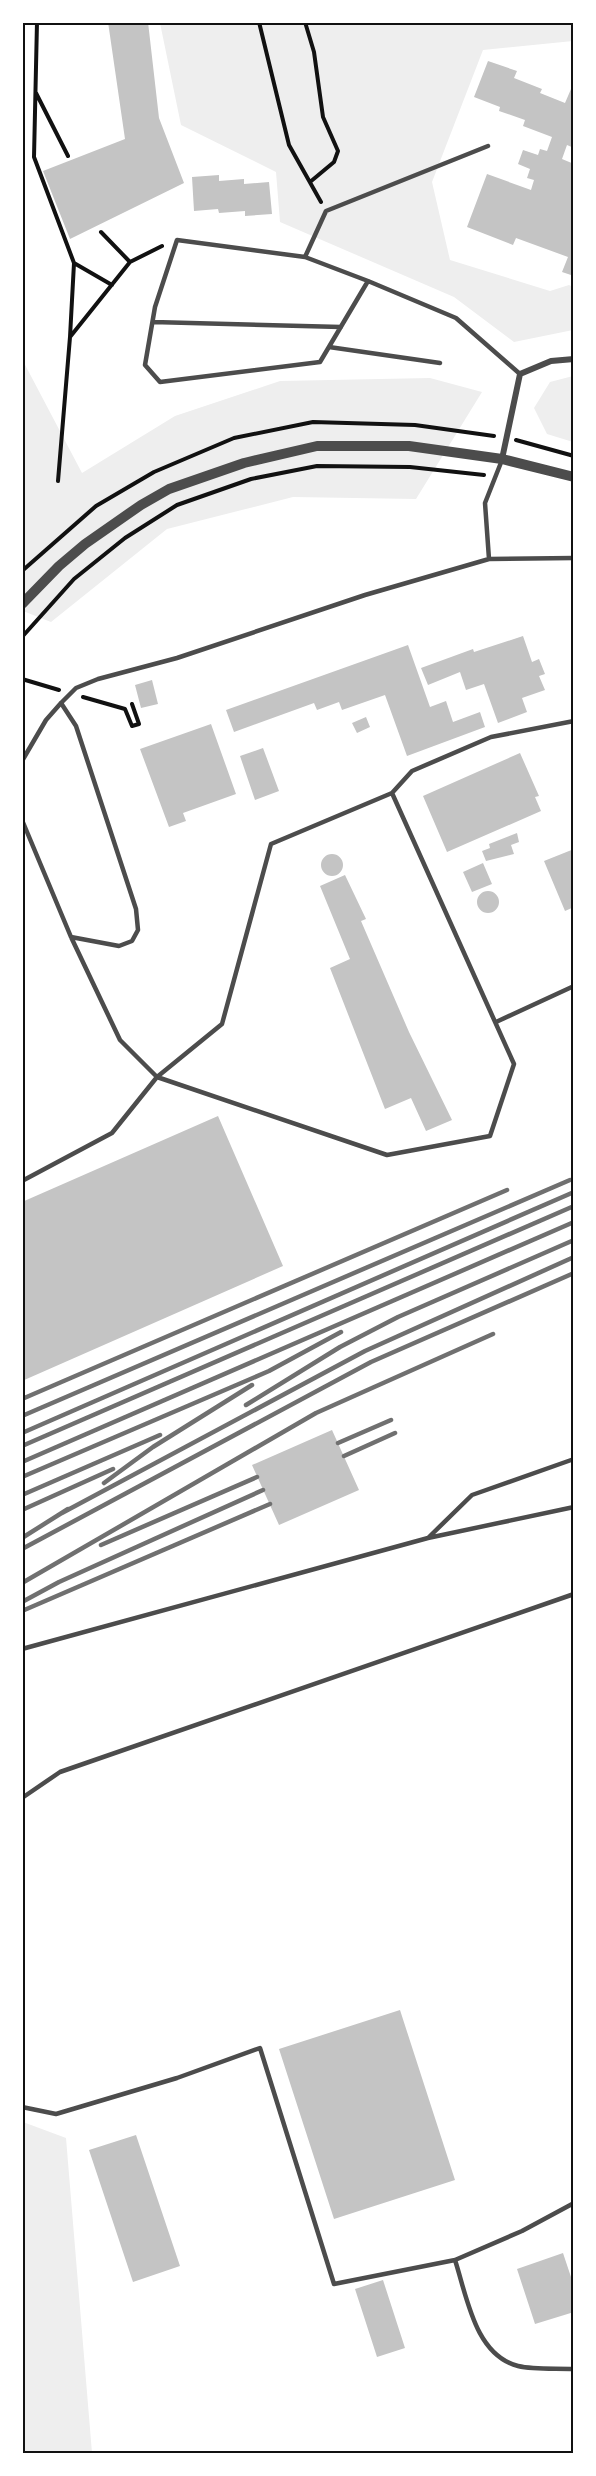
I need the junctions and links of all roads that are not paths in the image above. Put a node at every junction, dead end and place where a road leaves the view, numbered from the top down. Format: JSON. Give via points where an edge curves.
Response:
{"nodes":[{"id":1,"x":488,"y":146,"type":"dead end"},
{"id":2,"x":305,"y":257,"type":"junction"},
{"id":3,"x":368,"y":281,"type":"junction"},
{"id":4,"x":153,"y":322,"type":"junction"},
{"id":5,"x":341,"y":327,"type":"junction"},
{"id":6,"x":328,"y":347,"type":"junction"},
{"id":7,"x":573,"y":359,"type":"edge"},
{"id":8,"x":440,"y":363,"type":"dead end"},
{"id":9,"x":520,"y":374,"type":"junction"},
{"id":10,"x":502,"y":459,"type":"junction"},
{"id":11,"x":573,"y":477,"type":"edge"},
{"id":12,"x":573,"y":558,"type":"edge"},
{"id":13,"x":489,"y":560,"type":"junction"},
{"id":14,"x":22,"y":604,"type":"edge"},
{"id":15,"x":61,"y":703,"type":"junction"},
{"id":16,"x":573,"y":721,"type":"edge"},
{"id":17,"x":22,"y":760,"type":"edge"},
{"id":18,"x":392,"y":793,"type":"junction"},
{"id":19,"x":22,"y":820,"type":"edge"},
{"id":20,"x":71,"y":937,"type":"junction"},
{"id":21,"x":573,"y":986,"type":"edge"},
{"id":22,"x":496,"y":1022,"type":"junction"},
{"id":23,"x":157,"y":1077,"type":"junction"},
{"id":24,"x":22,"y":1180,"type":"edge"},
{"id":25,"x":573,"y":1459,"type":"edge"},
{"id":26,"x":573,"y":1507,"type":"edge"},
{"id":27,"x":428,"y":1538,"type":"junction"},
{"id":28,"x":573,"y":1594,"type":"edge"},
{"id":29,"x":22,"y":1650,"type":"edge"},
{"id":30,"x":22,"y":1798,"type":"edge"},
{"id":31,"x":22,"y":2108,"type":"edge"},
{"id":32,"x":573,"y":2203,"type":"edge"},
{"id":33,"x":455,"y":2260,"type":"junction"},
{"id":34,"x":573,"y":2369,"type":"edge"}],
"edges":[{"from":1,"to":2,"type":"lane","via":[[326,211]]},
{"from":2,"to":3,"type":"lane"},
{"from":2,"to":4,"type":"lane","via":[[177,240]]},
{"from":3,"to":5,"type":"lane"},
{"from":3,"to":9,"type":"lane","via":[[456,318]]},
{"from":4,"to":5,"type":"lane"},
{"from":4,"to":6,"type":"lane","via":[[145,365],[160,382],[320,362]]},
{"from":5,"to":6,"type":"lane"},
{"from":6,"to":8,"type":"lane"},
{"from":7,"to":9,"type":"street","via":[[551,361]]},
{"from":9,"to":10,"type":"street"},
{"from":10,"to":11,"type":"street"},
{"from":10,"to":13,"type":"lane","via":[[486,503]]},
{"from":10,"to":14,"type":"street","via":[[409,446],[317,446],[244,463],[170,489],[141,505],[86,544]]},
{"from":12,"to":13,"type":"lane"},
{"from":13,"to":15,"type":"lane","via":[[98,679],[76,688]]},
{"from":15,"to":17,"type":"lane"},
{"from":15,"to":20,"type":"lane","via":[[76,726],[136,909],[138,930],[132,941],[119,946]]},
{"from":16,"to":18,"type":"lane","via":[[490,737],[412,771]]},
{"from":18,"to":22,"type":"lane"},
{"from":18,"to":23,"type":"lane","via":[[271,844],[222,1024]]},
{"from":19,"to":20,"type":"lane"},
{"from":20,"to":23,"type":"lane","via":[[120,1040]]},
{"from":21,"to":22,"type":"lane"},
{"from":22,"to":23,"type":"lane","via":[[514,1064],[490,1136],[387,1155]]},
{"from":23,"to":24,"type":"lane","via":[[112,1133]]},
{"from":25,"to":27,"type":"lane","via":[[472,1495]]},
{"from":26,"to":27,"type":"lane"},
{"from":27,"to":29,"type":"lane"},
{"from":28,"to":30,"type":"lane","via":[[60,1772]]},
{"from":31,"to":33,"type":"lane","via":[[56,2114],[261,2048],[334,2284]]},
{"from":32,"to":33,"type":"lane","via":[[522,2231]]},
{"from":33,"to":34,"type":"lane","via":[[478,2331],[496,2357],[519,2366]]}]}
